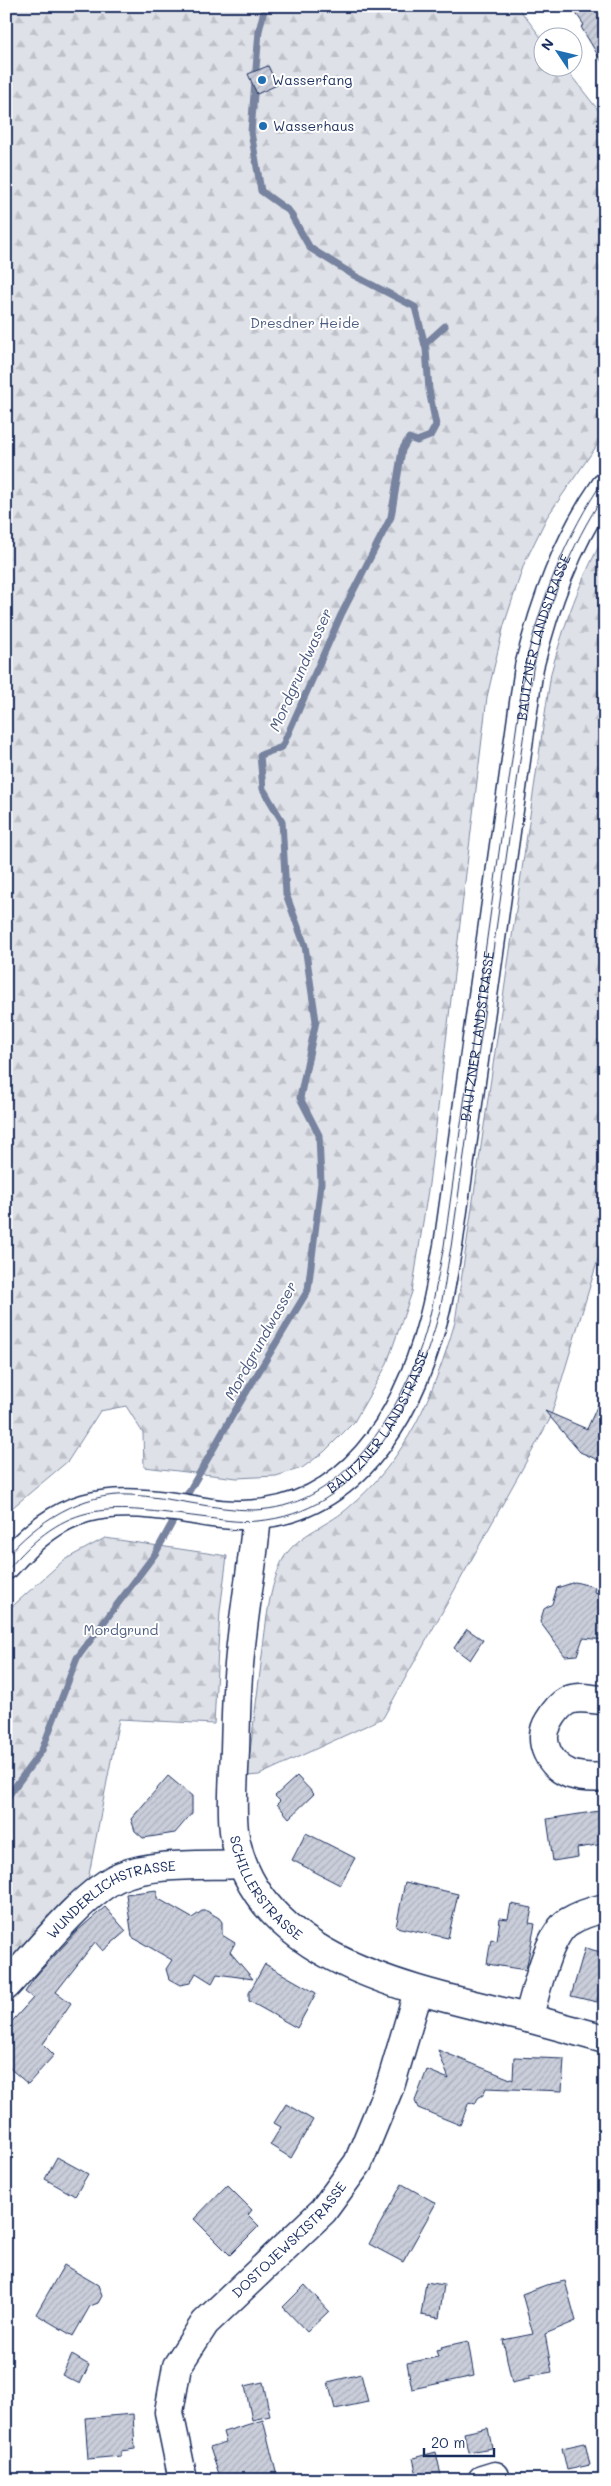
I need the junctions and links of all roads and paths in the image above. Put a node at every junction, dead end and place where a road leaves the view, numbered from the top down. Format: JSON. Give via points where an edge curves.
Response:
{"nodes":[{"id":1,"x":605,"y":487,"type":"edge"},
{"id":2,"x":244,"y":1515,"type":"junction"},
{"id":3,"x":6,"y":1565,"type":"edge"},
{"id":4,"x":605,"y":1700,"type":"edge"},
{"id":5,"x":605,"y":1778,"type":"edge"},
{"id":6,"x":242,"y":1864,"type":"junction"},
{"id":7,"x":605,"y":1908,"type":"edge"},
{"id":8,"x":6,"y":1986,"type":"edge"},
{"id":9,"x":418,"y":1992,"type":"junction"},
{"id":10,"x":528,"y":2018,"type":"junction"},
{"id":11,"x":605,"y":2039,"type":"edge"},
{"id":12,"x":183,"y":2480,"type":"edge"}],
"edges":[{"from":1,"to":2,"type":"street","name":"BAUTZNER LANDSTRASSE","via":[[559,572],[541,620],[529,667],[448,1246],[434,1320],[421,1361],[400,1406],[358,1467],[336,1487],[306,1504],[284,1511]]},
{"from":2,"to":3,"type":"street","name":"BAUTZNER LANDSTRASSE","via":[[128,1502],[94,1505],[52,1522],[30,1538]]},
{"from":2,"to":6,"type":"street","name":"SCHILLERSTRASSE","via":[[233,1793],[234,1831]]},
{"from":4,"to":5,"type":"street","via":[[567,1700],[546,1726],[543,1739],[550,1759],[559,1768],[584,1778]]},
{"from":6,"to":8,"type":"street","name":"WUNDERLICHSTRASSE","via":[[157,1868],[120,1876],[96,1889]]},
{"from":6,"to":9,"type":"street","name":"SCHILLERSTRASSE","via":[[267,1904],[305,1940],[330,1956]]},
{"from":7,"to":10,"type":"street","via":[[567,1922],[556,1935]]},
{"from":9,"to":10,"type":"street","name":"SCHILLERSTRASSE"},
{"from":9,"to":12,"type":"street","name":"DOSTOJEWSKISTRASSE","via":[[391,2083],[358,2163],[323,2210],[205,2323],[177,2366],[169,2412]]},
{"from":10,"to":11,"type":"street","name":"SCHILLERSTRASSE"}]}
